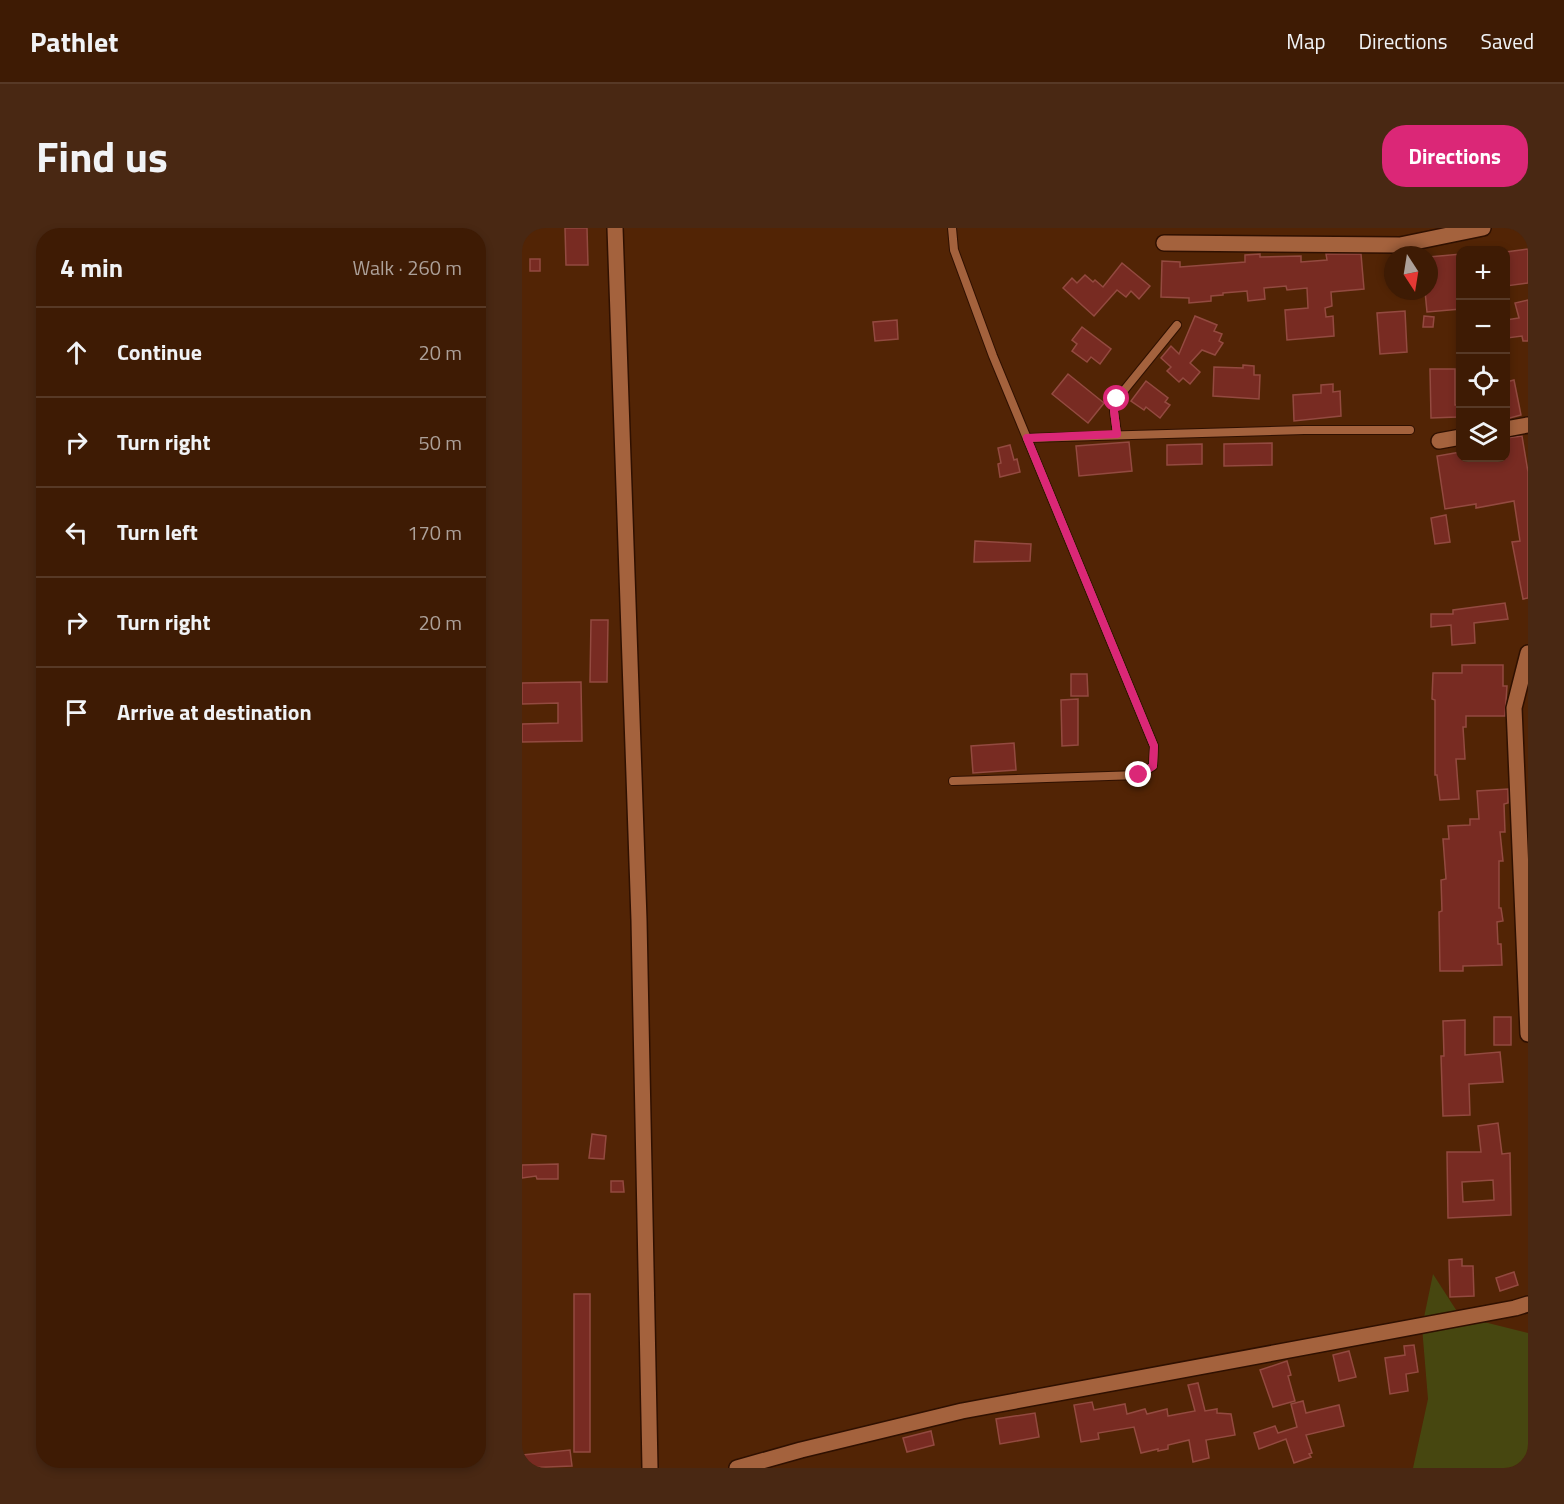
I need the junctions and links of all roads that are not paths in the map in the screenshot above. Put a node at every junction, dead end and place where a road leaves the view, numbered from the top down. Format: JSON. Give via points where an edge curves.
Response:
{"nodes":[{"id":1,"x":615,"y":228,"type":"edge"},
{"id":2,"x":952,"y":228,"type":"edge"},
{"id":3,"x":1483,"y":228,"type":"edge"},
{"id":4,"x":1164,"y":243,"type":"dead end"},
{"id":5,"x":1177,"y":325,"type":"dead end"},
{"id":6,"x":1528,"y":425,"type":"edge"},
{"id":7,"x":1510,"y":428,"type":"edge"},
{"id":8,"x":1410,"y":430,"type":"dead end"},
{"id":9,"x":1117,"y":434,"type":"junction"},
{"id":10,"x":1027,"y":438,"type":"junction"},
{"id":11,"x":1456,"y":438,"type":"edge"},
{"id":12,"x":1439,"y":441,"type":"dead end"},
{"id":13,"x":1528,"y":653,"type":"edge"},
{"id":14,"x":1523,"y":764,"type":"edge"},
{"id":15,"x":952,"y":781,"type":"dead end"},
{"id":16,"x":1528,"y":1034,"type":"edge"},
{"id":17,"x":1528,"y":1304,"type":"edge"},
{"id":18,"x":650,"y":1468,"type":"edge"},
{"id":19,"x":737,"y":1468,"type":"edge"}],
"edges":[{"from":1,"to":18,"type":"street","via":[[639,908]]},
{"from":2,"to":10,"type":"lane","via":[[954,250]]},
{"from":3,"to":4,"type":"street","via":[[1400,245]]},
{"from":5,"to":9,"type":"lane","via":[[1117,399]]},
{"from":6,"to":7,"type":"street"},
{"from":8,"to":9,"type":"lane"},
{"from":9,"to":10,"type":"lane"},
{"from":10,"to":15,"type":"lane","via":[[1154,746],[1153,766],[1139,775]]},
{"from":11,"to":12,"type":"street"},
{"from":13,"to":14,"type":"street","via":[[1514,708]]},
{"from":14,"to":16,"type":"street"},
{"from":17,"to":19,"type":"street","via":[[962,1411]]}]}
